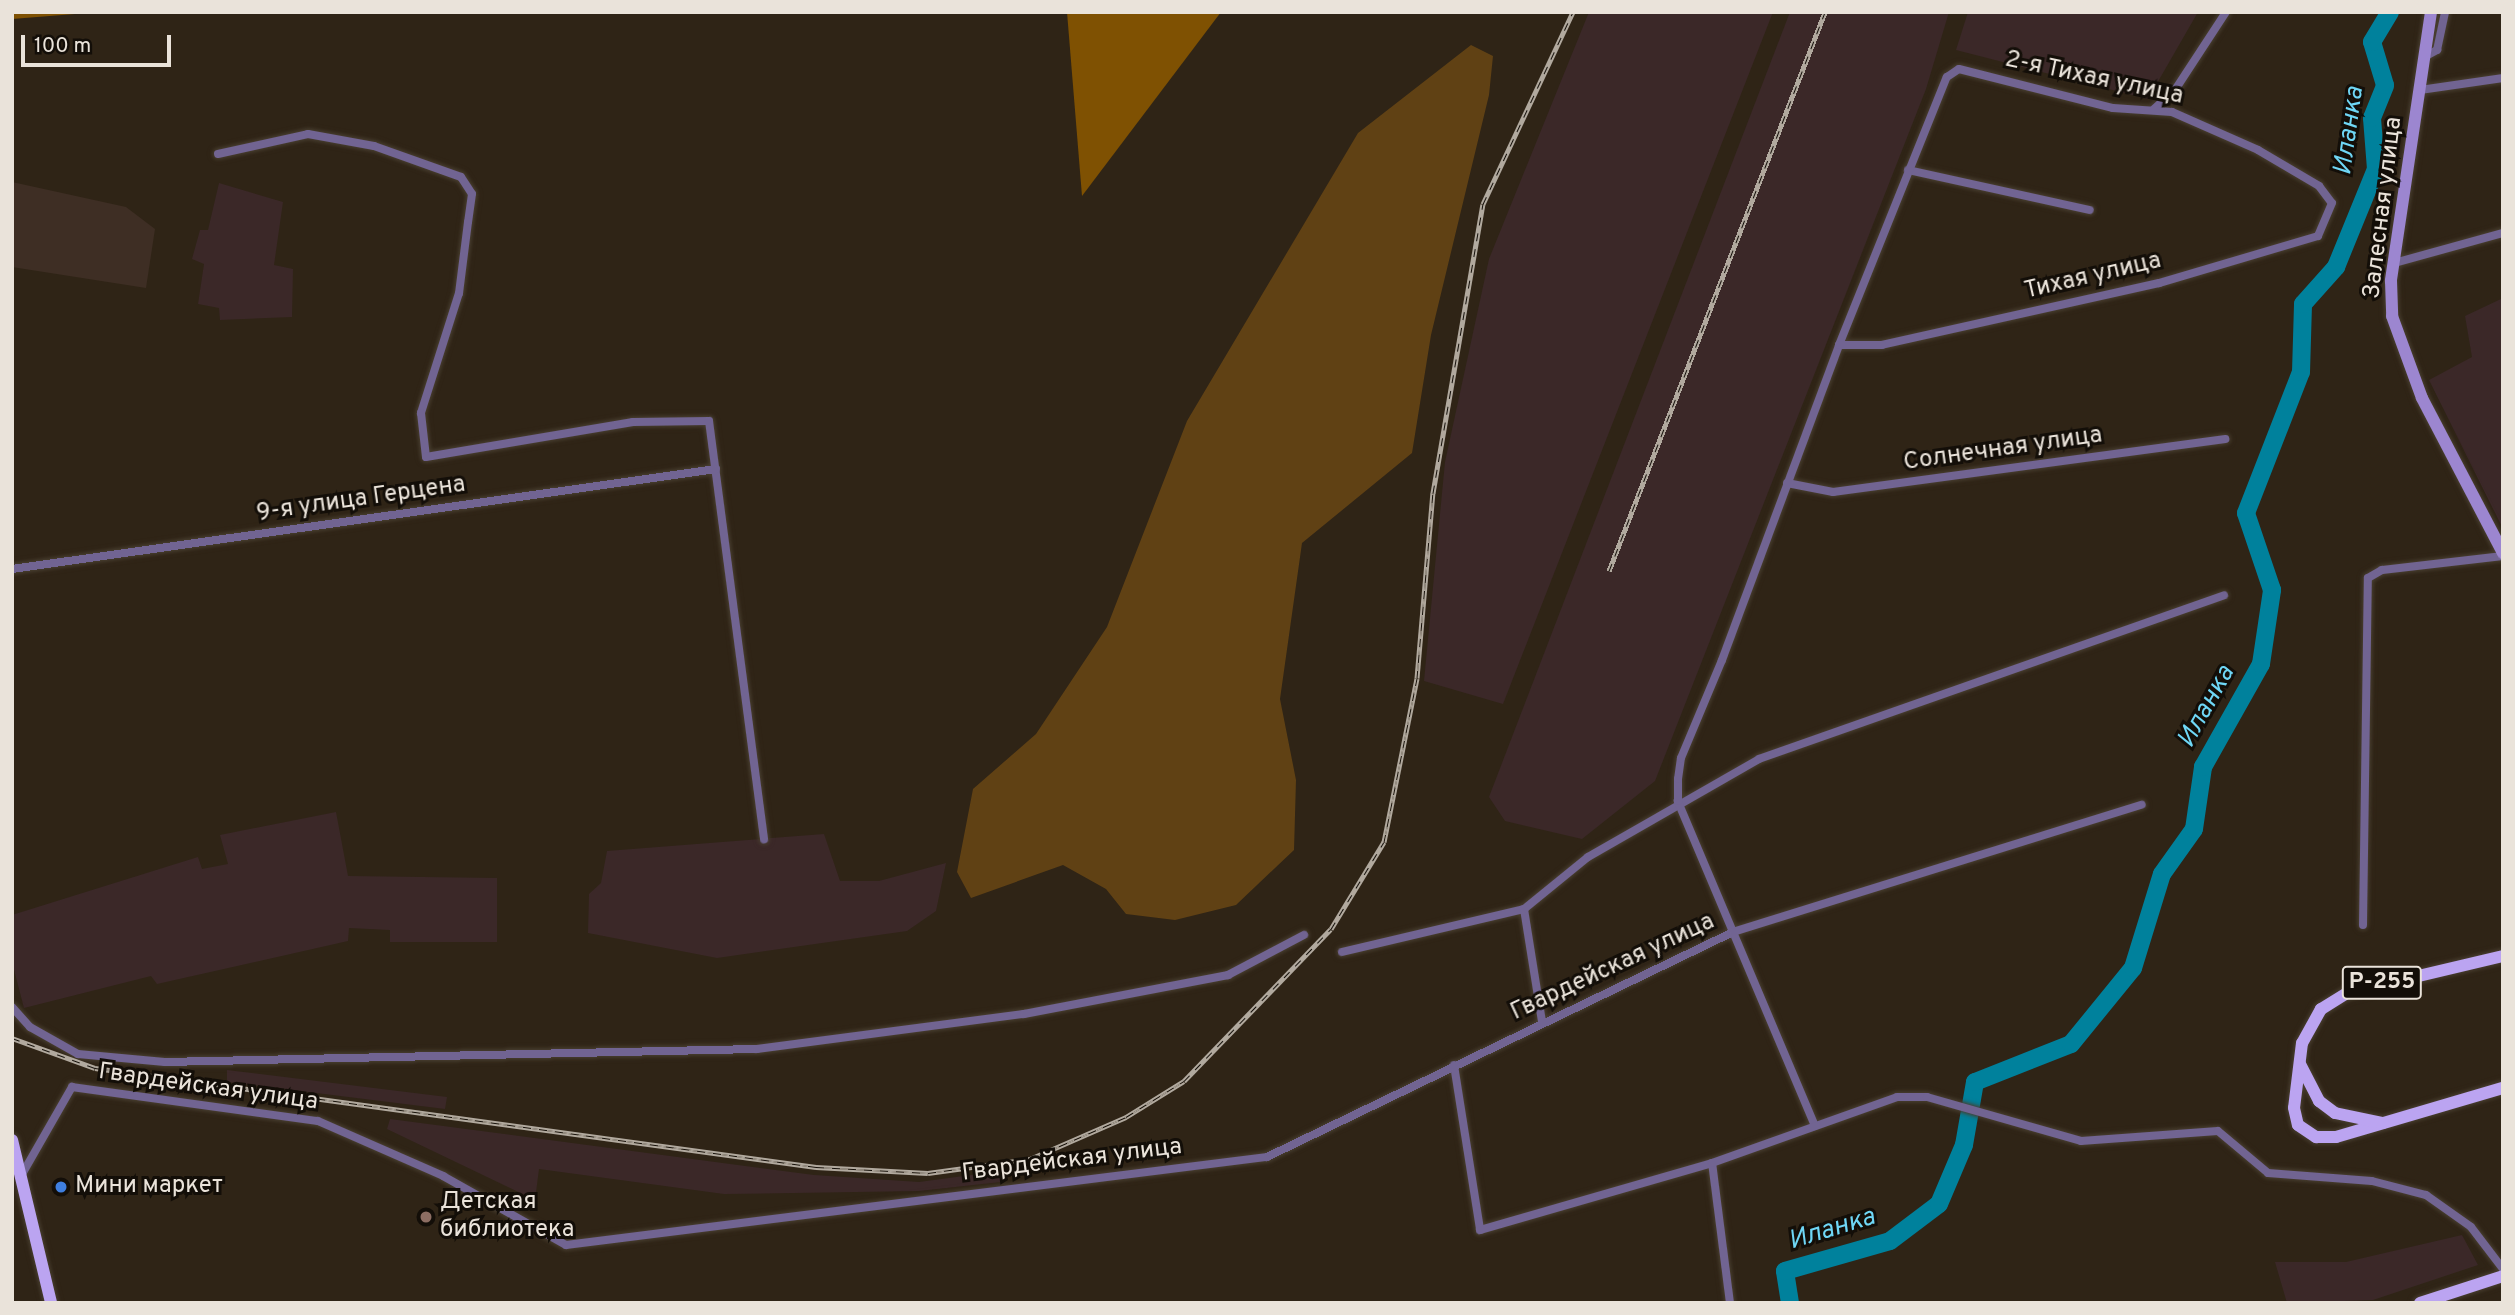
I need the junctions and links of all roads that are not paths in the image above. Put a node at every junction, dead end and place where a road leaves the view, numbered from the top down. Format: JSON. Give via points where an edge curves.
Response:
{"nodes":[{"id":1,"x":2226,"y":12,"type":"edge"},
{"id":2,"x":2431,"y":12,"type":"edge"},
{"id":3,"x":2445,"y":12,"type":"edge"},
{"id":4,"x":2426,"y":56,"type":"junction"},
{"id":5,"x":2503,"y":78,"type":"edge"},
{"id":6,"x":2420,"y":90,"type":"junction"},
{"id":7,"x":2154,"y":109,"type":"junction"},
{"id":8,"x":218,"y":154,"type":"dead end"},
{"id":9,"x":1908,"y":170,"type":"junction"},
{"id":10,"x":2332,"y":202,"type":"joint"},
{"id":11,"x":2090,"y":210,"type":"dead end"},
{"id":12,"x":2503,"y":233,"type":"edge"},
{"id":13,"x":2394,"y":263,"type":"junction"},
{"id":14,"x":1839,"y":345,"type":"junction"},
{"id":15,"x":2225,"y":439,"type":"dead end"},
{"id":16,"x":716,"y":469,"type":"junction"},
{"id":17,"x":1787,"y":482,"type":"junction"},
{"id":18,"x":2503,"y":555,"type":"edge"},
{"id":19,"x":12,"y":569,"type":"edge"},
{"id":20,"x":2224,"y":595,"type":"dead end"},
{"id":21,"x":1678,"y":801,"type":"junction"},
{"id":22,"x":2141,"y":805,"type":"dead end"},
{"id":23,"x":764,"y":839,"type":"dead end"},
{"id":24,"x":1524,"y":909,"type":"junction"},
{"id":25,"x":2363,"y":925,"type":"dead end"},
{"id":26,"x":1733,"y":932,"type":"junction"},
{"id":27,"x":1304,"y":934,"type":"dead end"},
{"id":28,"x":1342,"y":952,"type":"dead end"},
{"id":29,"x":2503,"y":956,"type":"edge"},
{"id":30,"x":12,"y":1007,"type":"edge"},
{"id":31,"x":1542,"y":1022,"type":"junction"},
{"id":32,"x":2299,"y":1061,"type":"junction"},
{"id":33,"x":1454,"y":1065,"type":"junction"},
{"id":34,"x":2503,"y":1088,"type":"edge"},
{"id":35,"x":2391,"y":1124,"type":"junction"},
{"id":36,"x":1815,"y":1126,"type":"junction"},
{"id":37,"x":12,"y":1140,"type":"edge"},
{"id":38,"x":1712,"y":1163,"type":"junction"},
{"id":39,"x":21,"y":1176,"type":"junction"},
{"id":40,"x":2503,"y":1269,"type":"edge"},
{"id":41,"x":2503,"y":1276,"type":"edge"},
{"id":42,"x":51,"y":1303,"type":"edge"},
{"id":43,"x":1730,"y":1303,"type":"edge"},
{"id":44,"x":2420,"y":1303,"type":"edge"}],
"edges":[{"from":1,"to":7,"type":"street","via":[[2175,90]]},
{"from":2,"to":4,"type":"street","name":"Залесная улица"},
{"from":3,"to":4,"type":"street","via":[[2437,50]]},
{"from":4,"to":6,"type":"street","name":"Залесная улица"},
{"from":5,"to":6,"type":"street"},
{"from":6,"to":13,"type":"street","name":"Залесная улица"},
{"from":7,"to":9,"type":"street","name":"2-я Тихая улица","via":[[2113,108],[1952,71]]},
{"from":7,"to":10,"type":"street","name":"2-я Тихая улица","via":[[2258,150],[2319,186]]},
{"from":8,"to":16,"type":"street","via":[[308,134],[374,146],[461,177],[472,194],[459,293],[421,413],[426,457],[633,422],[709,421]]},
{"from":9,"to":11,"type":"street"},
{"from":9,"to":14,"type":"street"},
{"from":10,"to":14,"type":"street","name":"Тихая улица","via":[[2318,236],[2159,283],[1882,345]]},
{"from":12,"to":13,"type":"street"},
{"from":13,"to":18,"type":"street","name":"Залесная улица","via":[[2398,337]]},
{"from":14,"to":17,"type":"street"},
{"from":15,"to":17,"type":"street","name":"Солнечная улица","via":[[1833,492]]},
{"from":16,"to":19,"type":"street","name":"9-я улица Герцена"},
{"from":16,"to":23,"type":"street"},
{"from":17,"to":21,"type":"street","via":[[1681,758]]},
{"from":18,"to":25,"type":"street","via":[[2382,570],[2365,585]]},
{"from":20,"to":21,"type":"street","via":[[1759,759]]},
{"from":21,"to":24,"type":"street","via":[[1588,857]]},
{"from":21,"to":26,"type":"street"},
{"from":22,"to":26,"type":"street","name":"Гвардейская улица"},
{"from":24,"to":28,"type":"street"},
{"from":24,"to":31,"type":"street"},
{"from":26,"to":31,"type":"street","name":"Гвардейская улица"},
{"from":26,"to":36,"type":"street"},
{"from":27,"to":30,"type":"street","via":[[1228,975],[1024,1014],[757,1049],[165,1062],[78,1054],[30,1027]]},
{"from":29,"to":32,"type":"main road","number":"Р-255","via":[[2347,993],[2309,1026]]},
{"from":31,"to":33,"type":"street","name":"Гвардейская улица"},
{"from":32,"to":35,"type":"main road","number":"Р-255","via":[[2319,1101],[2335,1113]]},
{"from":32,"to":35,"type":"main road","number":"Р-255","via":[[2298,1125],[2316,1137],[2336,1137]]},
{"from":33,"to":38,"type":"street","via":[[1480,1230]]},
{"from":33,"to":39,"type":"street","name":"Гвардейская улица","via":[[1267,1157],[566,1245],[443,1176],[318,1121],[72,1087]]},
{"from":34,"to":35,"type":"main road","number":"Р-255"},
{"from":36,"to":38,"type":"street"},
{"from":36,"to":40,"type":"street","via":[[1897,1097],[1955,1104],[2081,1141],[2218,1131],[2268,1174],[2402,1186],[2452,1210]]},
{"from":37,"to":39,"type":"main road"},
{"from":38,"to":43,"type":"street"},
{"from":39,"to":42,"type":"main road"},
{"from":41,"to":44,"type":"main road"}]}
